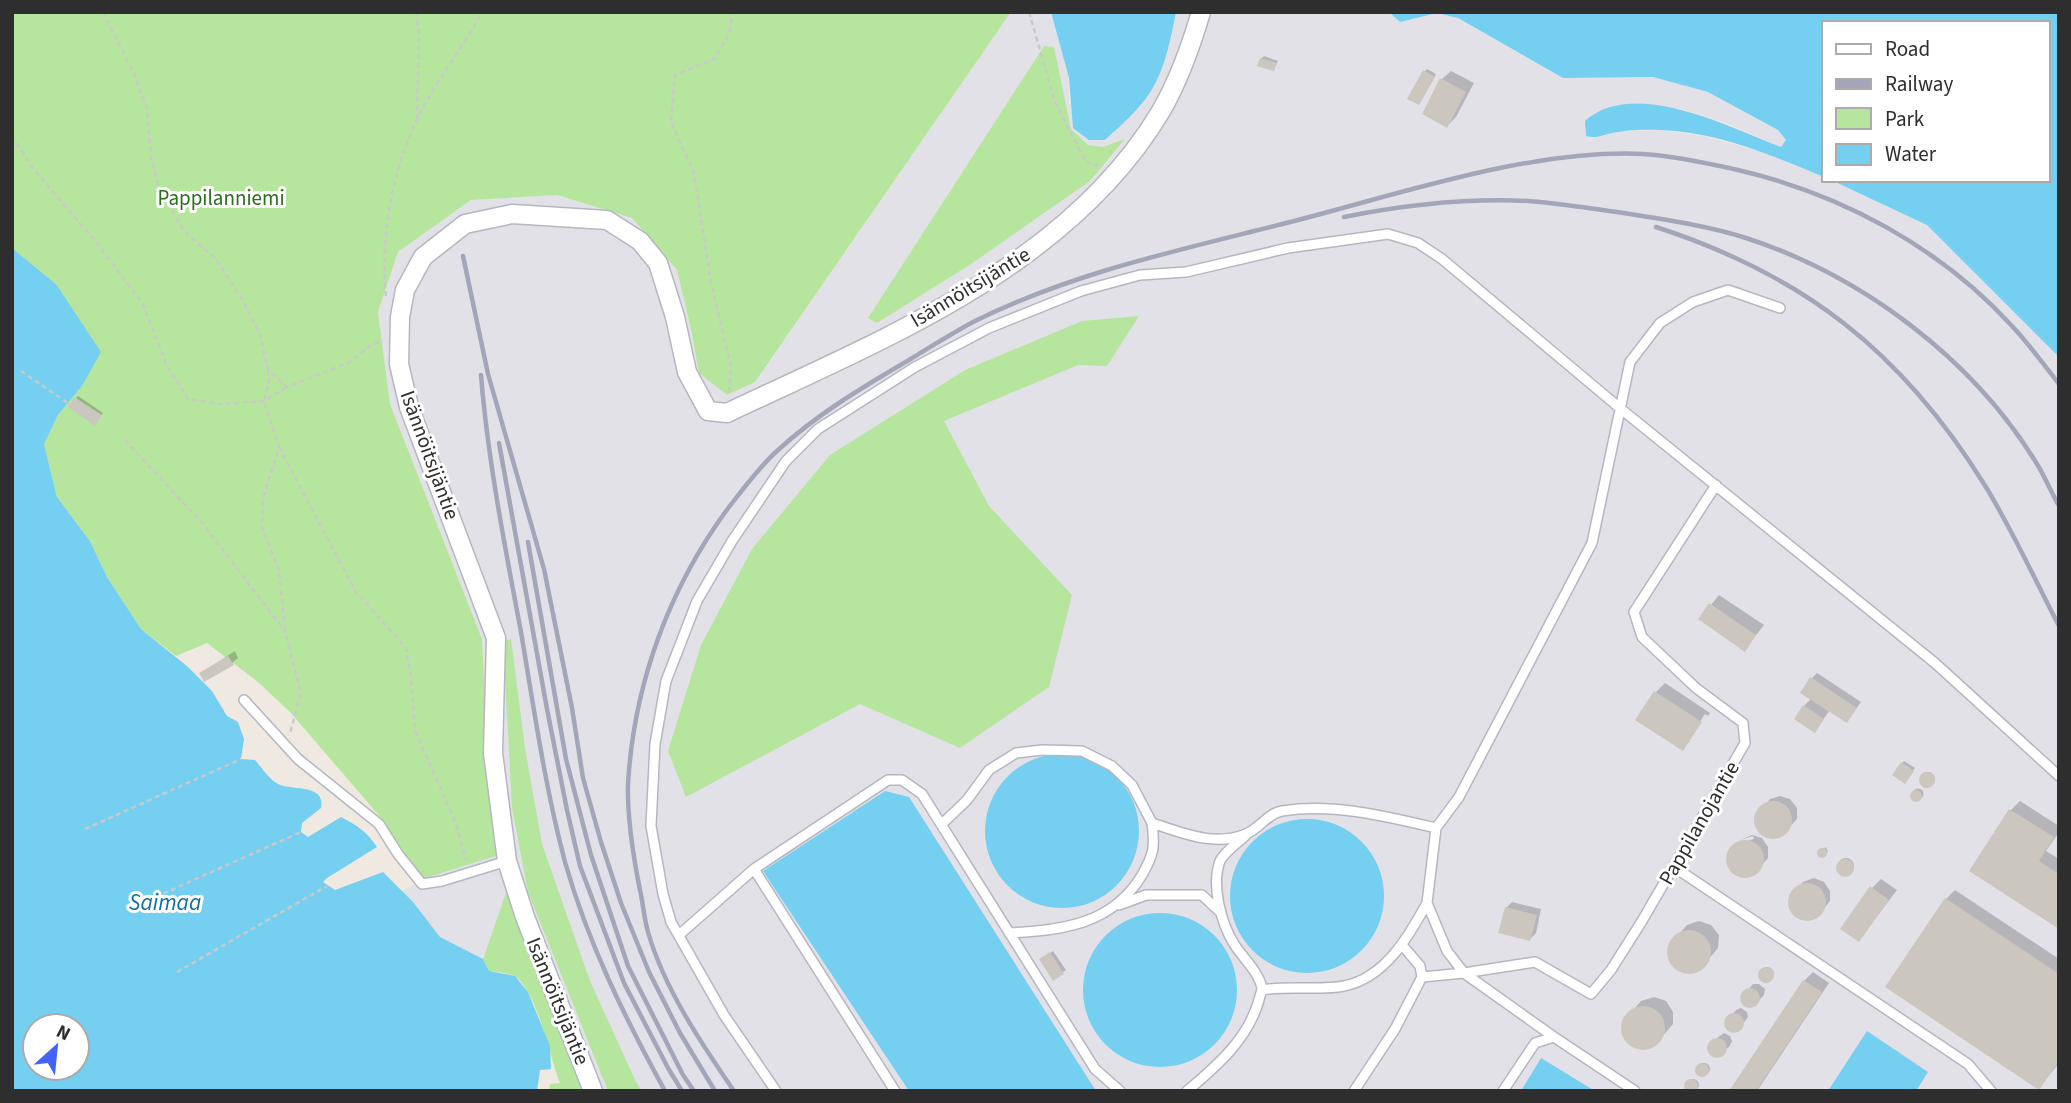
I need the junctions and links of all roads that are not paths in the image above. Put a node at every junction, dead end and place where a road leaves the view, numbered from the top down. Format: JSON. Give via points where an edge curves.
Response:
{"nodes":[{"id":1,"x":1201,"y":12,"type":"edge"},
{"id":2,"x":1780,"y":308,"type":"dead end"},
{"id":3,"x":1622,"y":409,"type":"junction"},
{"id":4,"x":1716,"y":485,"type":"junction"},
{"id":5,"x":244,"y":700,"type":"dead end"},
{"id":6,"x":2059,"y":776,"type":"edge"},
{"id":7,"x":1152,"y":823,"type":"junction"},
{"id":8,"x":942,"y":824,"type":"junction"},
{"id":9,"x":1436,"y":828,"type":"junction"},
{"id":10,"x":1247,"y":834,"type":"junction"},
{"id":11,"x":507,"y":861,"type":"junction"},
{"id":12,"x":1674,"y":867,"type":"junction"},
{"id":13,"x":754,"y":869,"type":"junction"},
{"id":14,"x":1427,"y":903,"type":"junction"},
{"id":15,"x":1114,"y":907,"type":"junction"},
{"id":16,"x":1220,"y":912,"type":"junction"},
{"id":17,"x":1009,"y":933,"type":"junction"},
{"id":18,"x":679,"y":935,"type":"junction"},
{"id":19,"x":1402,"y":945,"type":"junction"},
{"id":20,"x":1464,"y":973,"type":"junction"},
{"id":21,"x":1422,"y":977,"type":"junction"},
{"id":22,"x":1262,"y":990,"type":"junction"},
{"id":23,"x":1554,"y":1037,"type":"junction"},
{"id":24,"x":593,"y":1091,"type":"edge"},
{"id":25,"x":776,"y":1091,"type":"edge"},
{"id":26,"x":895,"y":1091,"type":"edge"},
{"id":27,"x":1120,"y":1091,"type":"edge"},
{"id":28,"x":1187,"y":1091,"type":"edge"},
{"id":29,"x":1354,"y":1091,"type":"edge"},
{"id":30,"x":1503,"y":1091,"type":"edge"},
{"id":31,"x":1634,"y":1091,"type":"edge"},
{"id":32,"x":1992,"y":1091,"type":"edge"}],
"edges":[{"from":1,"to":11,"type":"street","name":"Isännöitsijäntie","via":[[1189,52],[1161,110],[1118,172],[1054,233],[996,276],[882,338],[727,413],[708,411],[687,372],[676,317],[658,263],[640,241],[607,220],[512,214],[464,224],[423,257],[405,290],[399,363],[409,407],[496,638],[494,753]]},
{"from":2,"to":3,"type":"lane","via":[[1728,290],[1693,302],[1660,323],[1630,362]]},
{"from":3,"to":4,"type":"lane"},
{"from":3,"to":9,"type":"lane","via":[[1592,543],[1459,797]]},
{"from":3,"to":18,"type":"lane","via":[[1442,259],[1418,243],[1388,234],[1288,248],[1186,272],[1140,275],[1081,291],[989,328],[915,367],[818,429],[786,461],[697,601],[666,681],[655,744],[651,826],[663,894]]},
{"from":4,"to":6,"type":"lane","via":[[1935,663]]},
{"from":4,"to":12,"type":"lane","name":"Pappilanojantie","via":[[1634,612],[1642,637],[1696,688],[1743,723],[1745,743]]},
{"from":5,"to":11,"type":"lane","via":[[298,760],[379,824],[422,884]]},
{"from":7,"to":8,"type":"lane","via":[[1132,785],[1112,766],[1082,751],[1042,750],[1016,753],[989,769]]},
{"from":7,"to":10,"type":"lane","via":[[1199,838],[1219,840]]},
{"from":7,"to":15,"type":"lane","via":[[1155,846],[1146,867],[1134,888]]},
{"from":8,"to":13,"type":"lane","via":[[922,794],[902,780],[888,780]]},
{"from":8,"to":17,"type":"lane"},
{"from":9,"to":10,"type":"lane","via":[[1311,807],[1277,812]]},
{"from":9,"to":14,"type":"lane"},
{"from":10,"to":16,"type":"lane","via":[[1220,860]]},
{"from":11,"to":24,"type":"street","name":"Isännöitsijäntie"},
{"from":12,"to":20,"type":"lane","name":"Pappilanojantie","via":[[1611,970],[1591,993],[1535,962]]},
{"from":12,"to":32,"type":"lane","via":[[1968,1064]]},
{"from":13,"to":18,"type":"lane"},
{"from":13,"to":26,"type":"lane"},
{"from":14,"to":19,"type":"lane"},
{"from":14,"to":20,"type":"lane","via":[[1447,951]]},
{"from":15,"to":16,"type":"lane","via":[[1146,895],[1181,894],[1202,895]]},
{"from":15,"to":17,"type":"lane","via":[[1087,921],[1050,931]]},
{"from":16,"to":22,"type":"lane","via":[[1232,942]]},
{"from":17,"to":27,"type":"lane","via":[[1095,1069]]},
{"from":18,"to":25,"type":"lane","via":[[724,1015]]},
{"from":19,"to":21,"type":"lane","via":[[1420,966]]},
{"from":19,"to":22,"type":"lane","via":[[1371,974],[1346,986]]},
{"from":20,"to":21,"type":"lane","name":"Pappilanojantie"},
{"from":20,"to":23,"type":"lane"},
{"from":21,"to":29,"type":"lane"},
{"from":22,"to":28,"type":"lane","via":[[1241,1038],[1220,1064]]},
{"from":23,"to":30,"type":"lane","via":[[1535,1043]]},
{"from":23,"to":31,"type":"lane"}]}
